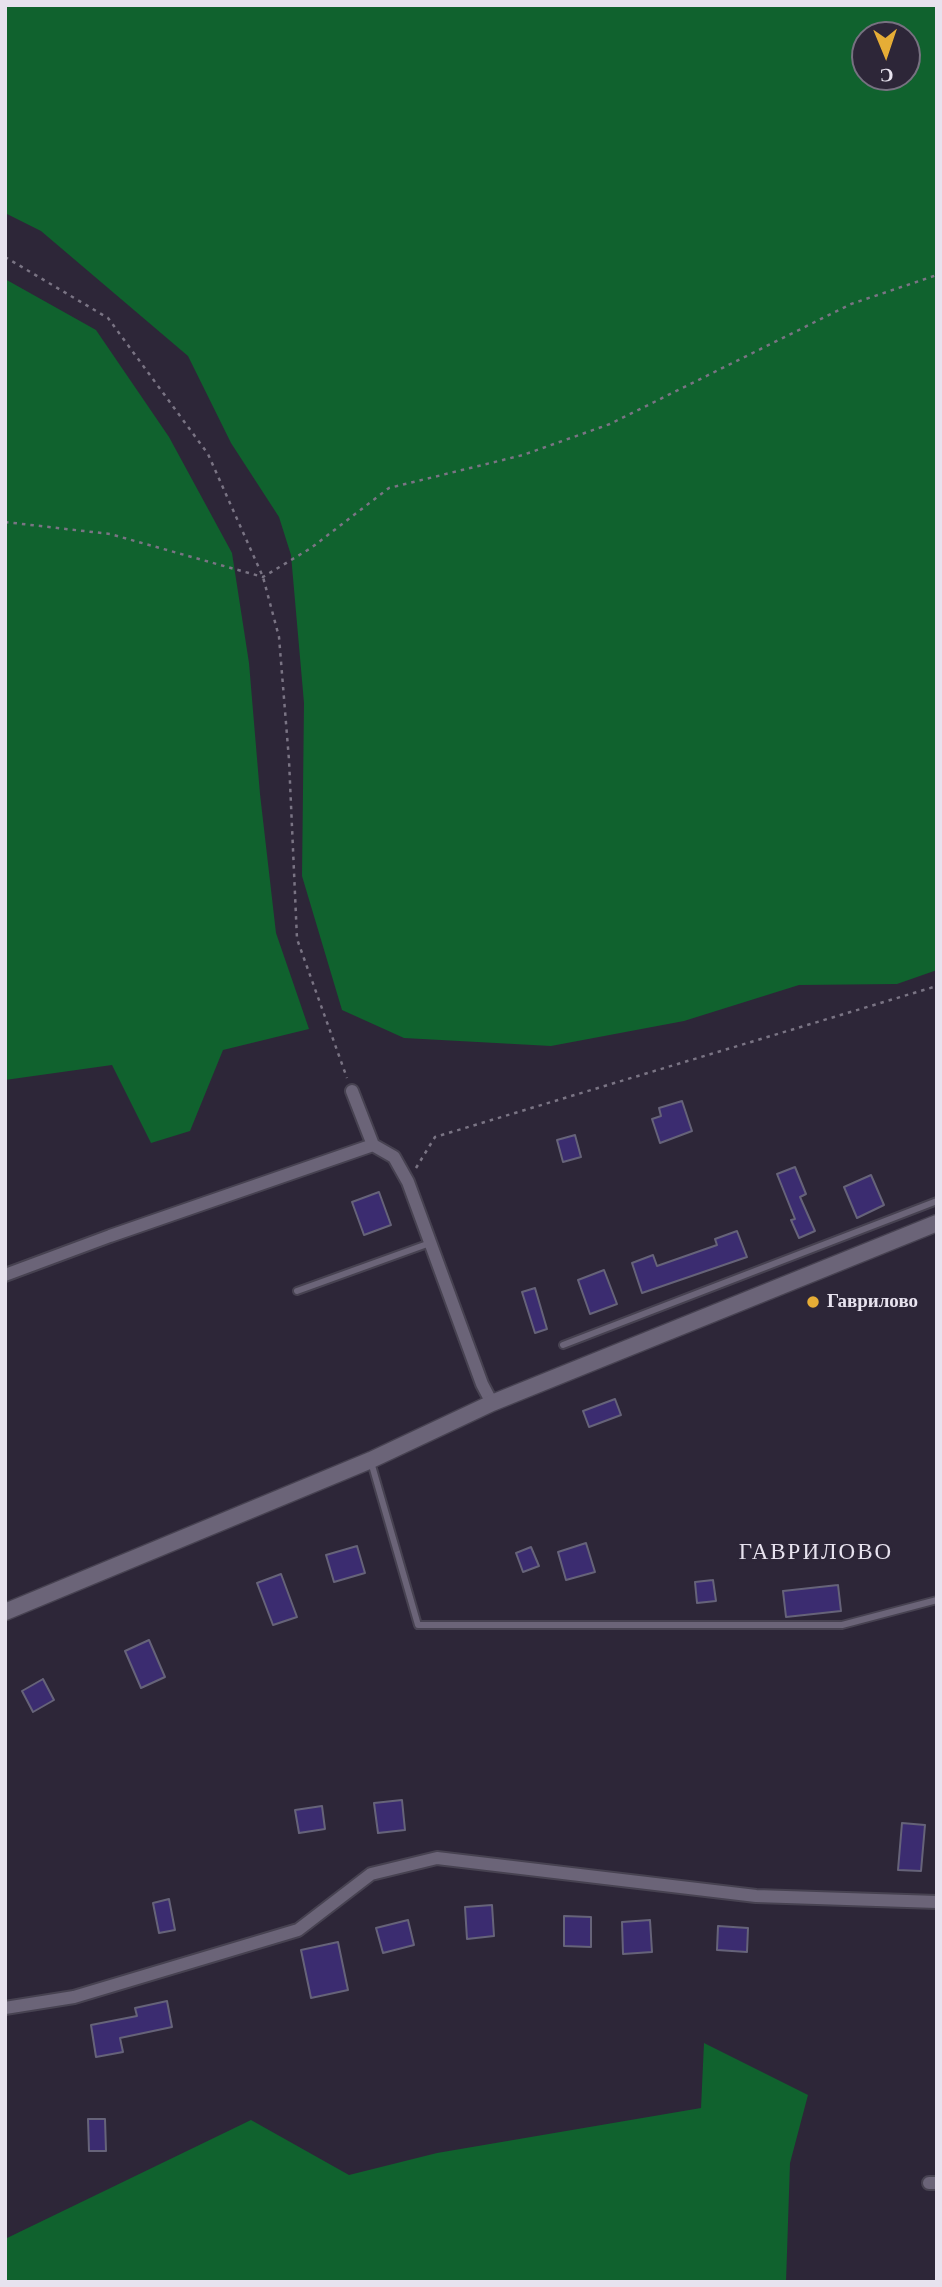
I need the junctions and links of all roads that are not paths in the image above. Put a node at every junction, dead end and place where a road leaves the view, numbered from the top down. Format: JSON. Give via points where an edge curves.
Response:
{"nodes":[{"id":1,"x":352,"y":1091,"type":"road end"},
{"id":2,"x":373,"y":1145,"type":"junction"},
{"id":3,"x":937,"y":1201,"type":"edge"},
{"id":4,"x":937,"y":1223,"type":"edge"},
{"id":5,"x":430,"y":1243,"type":"junction"},
{"id":6,"x":5,"y":1275,"type":"edge"},
{"id":7,"x":298,"y":1291,"type":"dead end"},
{"id":8,"x":563,"y":1345,"type":"dead end"},
{"id":9,"x":492,"y":1403,"type":"junction"},
{"id":10,"x":371,"y":1460,"type":"junction"},
{"id":11,"x":937,"y":1600,"type":"edge"},
{"id":12,"x":5,"y":1612,"type":"edge"},
{"id":13,"x":937,"y":1902,"type":"edge"},
{"id":14,"x":5,"y":2008,"type":"edge"}],
"edges":[{"from":1,"to":2,"type":"street"},
{"from":2,"to":5,"type":"street","via":[[394,1157]]},
{"from":2,"to":6,"type":"street"},
{"from":3,"to":8,"type":"lane"},
{"from":4,"to":9,"type":"street"},
{"from":5,"to":7,"type":"lane"},
{"from":5,"to":9,"type":"street"},
{"from":9,"to":10,"type":"street"},
{"from":10,"to":11,"type":"lane","via":[[418,1625],[842,1625]]},
{"from":10,"to":12,"type":"street"},
{"from":13,"to":14,"type":"street","via":[[756,1896],[438,1858],[371,1874],[298,1930],[74,1997]]}]}
